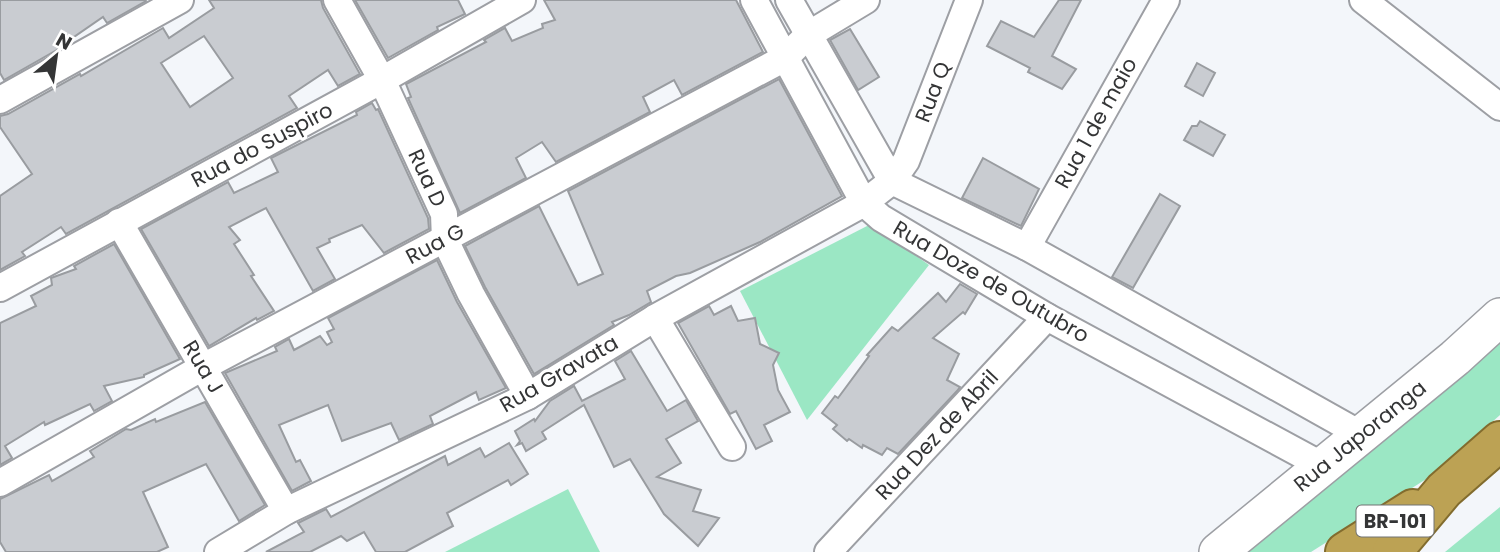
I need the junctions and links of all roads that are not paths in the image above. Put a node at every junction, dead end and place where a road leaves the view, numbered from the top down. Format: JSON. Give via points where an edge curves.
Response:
{"nodes":[{"id":1,"x":180,"y":0,"type":"edge"},
{"id":2,"x":337,"y":0,"type":"edge"},
{"id":3,"x":522,"y":0,"type":"edge"},
{"id":4,"x":754,"y":0,"type":"edge"},
{"id":5,"x":789,"y":0,"type":"edge"},
{"id":6,"x":866,"y":0,"type":"edge"},
{"id":7,"x":969,"y":0,"type":"edge"},
{"id":8,"x":1166,"y":0,"type":"edge"},
{"id":9,"x":1363,"y":0,"type":"edge"},
{"id":10,"x":808,"y":35,"type":"junction"},
{"id":11,"x":785,"y":58,"type":"junction"},
{"id":12,"x":382,"y":80,"type":"junction"},
{"id":13,"x":0,"y":100,"type":"edge"},
{"id":14,"x":1500,"y":107,"type":"edge"},
{"id":15,"x":892,"y":181,"type":"junction"},
{"id":16,"x":864,"y":202,"type":"junction"},
{"id":17,"x":958,"y":213,"type":"junction"},
{"id":18,"x":120,"y":222,"type":"junction"},
{"id":19,"x":444,"y":240,"type":"junction"},
{"id":20,"x":1027,"y":247,"type":"junction"},
{"id":21,"x":937,"y":251,"type":"junction"},
{"id":22,"x":0,"y":288,"type":"edge"},
{"id":23,"x":1047,"y":317,"type":"junction"},
{"id":24,"x":1500,"y":317,"type":"edge"},
{"id":25,"x":655,"y":318,"type":"junction"},
{"id":26,"x":203,"y":366,"type":"junction"},
{"id":27,"x":528,"y":396,"type":"junction"},
{"id":28,"x":1362,"y":435,"type":"junction"},
{"id":29,"x":1500,"y":441,"type":"edge"},
{"id":30,"x":732,"y":447,"type":"dead end"},
{"id":31,"x":1323,"y":466,"type":"junction"},
{"id":32,"x":0,"y":483,"type":"edge"},
{"id":33,"x":1444,"y":490,"type":"junction"},
{"id":34,"x":286,"y":511,"type":"junction"},
{"id":35,"x":218,"y":552,"type":"edge"},
{"id":36,"x":828,"y":552,"type":"edge"},
{"id":37,"x":1218,"y":552,"type":"edge"},
{"id":38,"x":1345,"y":552,"type":"edge"},
{"id":39,"x":1392,"y":552,"type":"edge"}],
"edges":[{"from":1,"to":13,"type":"street"},
{"from":2,"to":12,"type":"street","name":"Rua D"},
{"from":3,"to":12,"type":"street","name":"Rua do Suspiro"},
{"from":4,"to":11,"type":"street","name":"Rua Doze de Outubro"},
{"from":5,"to":10,"type":"street"},
{"from":6,"to":10,"type":"street","name":"Rua G"},
{"from":7,"to":15,"type":"street","name":"Rua Q","via":[[906,161]]},
{"from":8,"to":20,"type":"street","name":"Rua 1 de maio"},
{"from":9,"to":14,"type":"street"},
{"from":10,"to":11,"type":"street","name":"Rua G"},
{"from":10,"to":15,"type":"street"},
{"from":11,"to":16,"type":"street","name":"Rua Doze de Outubro"},
{"from":11,"to":19,"type":"street","name":"Rua G"},
{"from":12,"to":18,"type":"street","name":"Rua do Suspiro"},
{"from":12,"to":19,"type":"street","name":"Rua D","via":[[444,214]]},
{"from":15,"to":16,"type":"street","name":"Rua Gravata"},
{"from":15,"to":17,"type":"street","name":"Rua Doze de Outubro"},
{"from":16,"to":21,"type":"street","name":"Rua Doze de Outubro","via":[[881,218]]},
{"from":16,"to":25,"type":"street","name":"Rua Gravata"},
{"from":17,"to":20,"type":"street","name":"Rua Doze de Outubro"},
{"from":17,"to":21,"type":"street"},
{"from":18,"to":22,"type":"street","name":"Rua do Suspiro"},
{"from":18,"to":26,"type":"street","name":"Rua J"},
{"from":19,"to":26,"type":"street","name":"Rua G"},
{"from":19,"to":27,"type":"street","name":"Rua D"},
{"from":20,"to":28,"type":"street","name":"Rua Doze de Outubro"},
{"from":21,"to":23,"type":"street","name":"Rua Doze de Outubro"},
{"from":23,"to":31,"type":"street","name":"Rua Doze de Outubro"},
{"from":23,"to":36,"type":"street","name":"Rua Dez de Abril"},
{"from":24,"to":28,"type":"main road","name":"Rua Japoranga"},
{"from":25,"to":27,"type":"street","name":"Rua Gravata"},
{"from":25,"to":30,"type":"street"},
{"from":26,"to":32,"type":"street","name":"Rua G"},
{"from":26,"to":34,"type":"street","name":"Rua J"},
{"from":27,"to":34,"type":"street","name":"Rua Gravata"},
{"from":28,"to":31,"type":"main road","name":"Rua Japoranga"},
{"from":29,"to":33,"type":"highway","number":"BR-101"},
{"from":31,"to":37,"type":"main road","name":"Rua Japoranga"},
{"from":33,"to":38,"type":"highway","number":"BR-101"},
{"from":33,"to":39,"type":"highway","number":"BR-101"},
{"from":34,"to":35,"type":"street","name":"Rua Gravata"}]}
